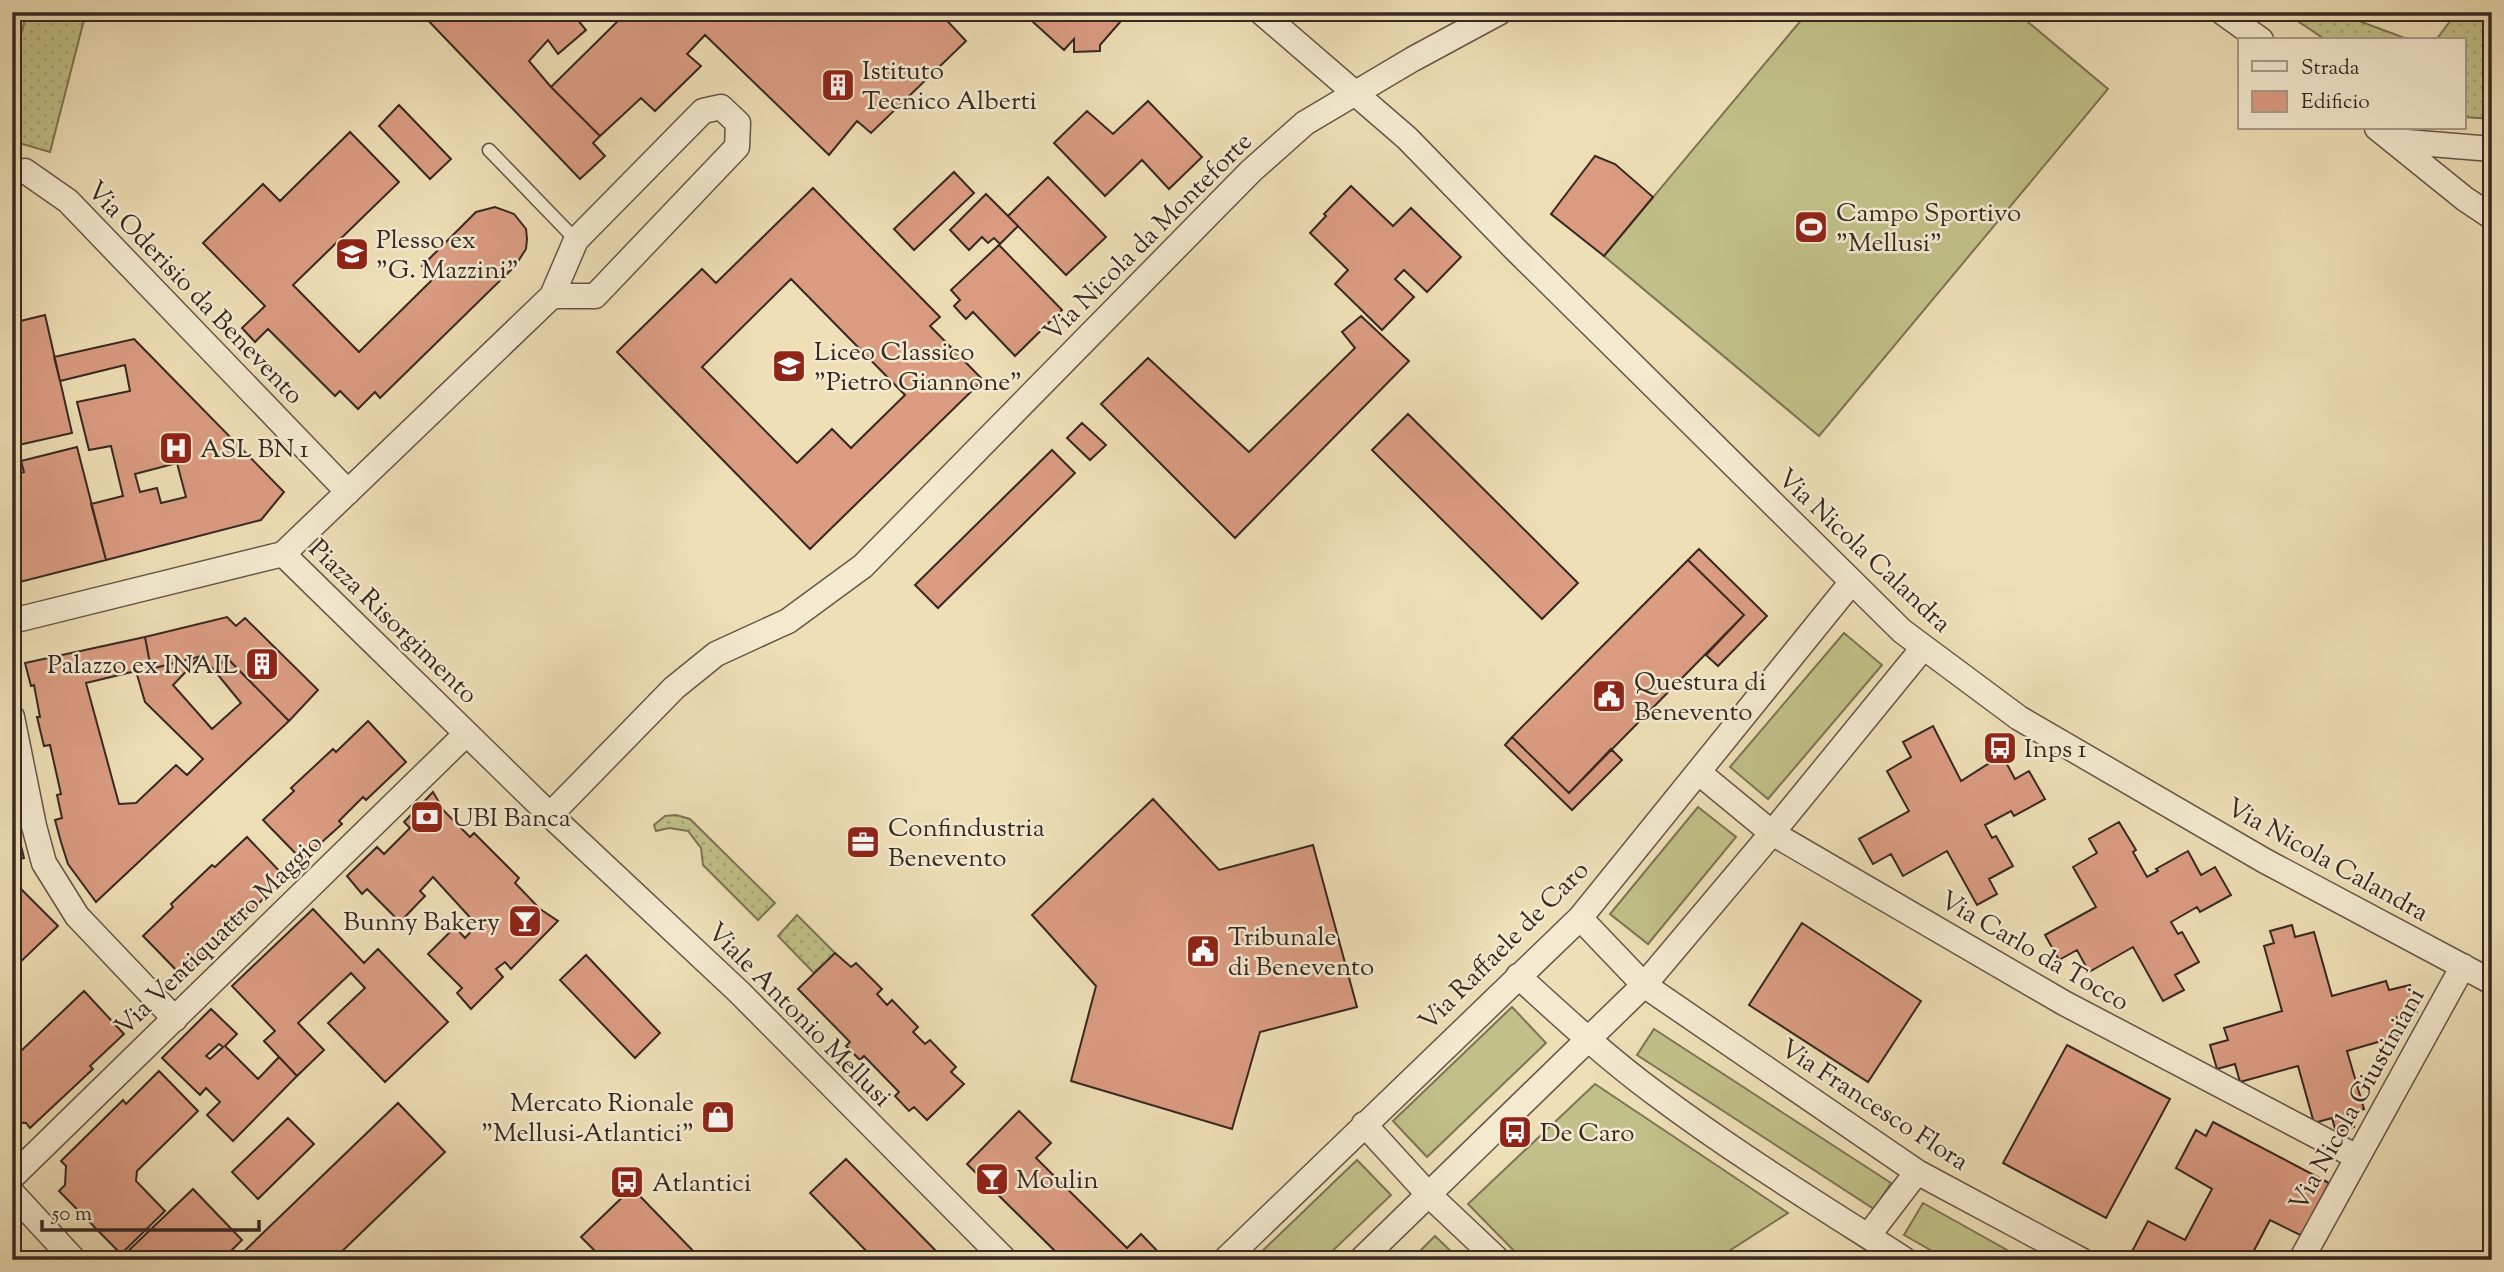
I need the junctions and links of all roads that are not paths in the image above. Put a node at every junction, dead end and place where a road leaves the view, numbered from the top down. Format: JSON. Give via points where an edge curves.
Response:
{"nodes":[{"id":1,"x":1261,"y":12,"type":"edge"},
{"id":2,"x":1500,"y":12,"type":"edge"},
{"id":3,"x":2221,"y":12,"type":"edge"},
{"id":4,"x":2258,"y":38,"type":"edge"},
{"id":5,"x":1356,"y":92,"type":"junction"},
{"id":6,"x":2386,"y":134,"type":"edge"},
{"id":7,"x":2492,"y":149,"type":"edge"},
{"id":8,"x":489,"y":150,"type":"dead end"},
{"id":9,"x":25,"y":171,"type":"dead end"},
{"id":10,"x":2492,"y":217,"type":"edge"},
{"id":11,"x":576,"y":240,"type":"junction"},
{"id":12,"x":552,"y":296,"type":"junction"},
{"id":13,"x":348,"y":492,"type":"junction"},
{"id":14,"x":283,"y":554,"type":"junction"},
{"id":15,"x":1851,"y":583,"type":"junction"},
{"id":16,"x":12,"y":621,"type":"edge"},
{"id":17,"x":1923,"y":648,"type":"junction"},
{"id":18,"x":12,"y":717,"type":"edge"},
{"id":19,"x":466,"y":734,"type":"junction"},
{"id":20,"x":1698,"y":772,"type":"junction"},
{"id":21,"x":550,"y":815,"type":"junction"},
{"id":22,"x":1772,"y":834,"type":"junction"},
{"id":23,"x":1580,"y":918,"type":"junction"},
{"id":24,"x":2463,"y":966,"type":"junction"},
{"id":25,"x":1518,"y":976,"type":"junction"},
{"id":26,"x":2492,"y":982,"type":"edge"},
{"id":27,"x":1644,"y":985,"type":"junction"},
{"id":28,"x":175,"y":1019,"type":"junction"},
{"id":29,"x":1588,"y":1040,"type":"junction"},
{"id":30,"x":1364,"y":1124,"type":"junction"},
{"id":31,"x":2357,"y":1157,"type":"junction"},
{"id":32,"x":1917,"y":1172,"type":"junction"},
{"id":33,"x":12,"y":1177,"type":"edge"},
{"id":34,"x":12,"y":1193,"type":"edge"},
{"id":35,"x":1428,"y":1194,"type":"junction"},
{"id":36,"x":1868,"y":1236,"type":"junction"},
{"id":37,"x":74,"y":1260,"type":"edge"},
{"id":38,"x":1004,"y":1260,"type":"edge"},
{"id":39,"x":1225,"y":1260,"type":"edge"},
{"id":40,"x":1361,"y":1260,"type":"edge"},
{"id":41,"x":1498,"y":1260,"type":"edge"},
{"id":42,"x":1905,"y":1260,"type":"edge"},
{"id":43,"x":2081,"y":1260,"type":"edge"},
{"id":44,"x":2301,"y":1260,"type":"edge"}],
"edges":[{"from":1,"to":5,"type":"street","name":"Via Nicola Calandra"},
{"from":2,"to":5,"type":"street","name":"Via Nicola da Monteforte"},
{"from":3,"to":4,"type":"street"},
{"from":5,"to":15,"type":"street","name":"Via Nicola Calandra"},
{"from":5,"to":21,"type":"street","name":"Via Nicola da Monteforte","via":[[1305,123],[1251,171],[863,566],[788,621],[716,654],[628,732]]},
{"from":6,"to":7,"type":"street"},
{"from":6,"to":10,"type":"street"},
{"from":8,"to":11,"type":"lane"},
{"from":9,"to":13,"type":"street","name":"Via Oderisio da Benevento","via":[[68,201]]},
{"from":11,"to":12,"type":"street","name":"Piazza Risorgimento"},
{"from":11,"to":12,"type":"street","name":"Piazza Risorgimento","via":[[703,111],[721,107],[738,123],[737,147],[595,296]]},
{"from":12,"to":13,"type":"street","name":"Piazza Risorgimento"},
{"from":13,"to":14,"type":"street","name":"Piazza Risorgimento"},
{"from":14,"to":16,"type":"street"},
{"from":14,"to":19,"type":"street","name":"Piazza Risorgimento"},
{"from":15,"to":17,"type":"street","name":"Via Nicola Calandra"},
{"from":15,"to":20,"type":"street","name":"Via Raffaele de Caro"},
{"from":17,"to":22,"type":"street"},
{"from":17,"to":24,"type":"street","name":"Via Nicola Calandra","via":[[2019,718],[2265,861]]},
{"from":18,"to":28,"type":"street","via":[[44,863],[77,916]]},
{"from":19,"to":21,"type":"street","name":"Piazza Risorgimento"},
{"from":19,"to":28,"type":"street","name":"Via Ventiquattro Maggio"},
{"from":20,"to":22,"type":"street","name":"Via Carlo da Tocco"},
{"from":20,"to":23,"type":"street","name":"Via Raffaele de Caro"},
{"from":21,"to":38,"type":"street","name":"Viale Antonio Mellusi","via":[[739,992]]},
{"from":22,"to":27,"type":"street"},
{"from":22,"to":31,"type":"street","name":"Via Carlo da Tocco","via":[[2064,1003]]},
{"from":23,"to":25,"type":"street","name":"Via Raffaele de Caro"},
{"from":23,"to":27,"type":"street","name":"Via Francesco Flora"},
{"from":24,"to":26,"type":"street","name":"Via Nicola Calandra"},
{"from":24,"to":31,"type":"street","name":"Via Nicola Giustiniani"},
{"from":25,"to":29,"type":"street"},
{"from":25,"to":30,"type":"street","name":"Via Raffaele de Caro"},
{"from":27,"to":29,"type":"street"},
{"from":27,"to":32,"type":"street","name":"Via Francesco Flora"},
{"from":28,"to":33,"type":"street","name":"Via Ventiquattro Maggio"},
{"from":29,"to":35,"type":"street"},
{"from":29,"to":36,"type":"street","via":[[1655,1094]]},
{"from":30,"to":35,"type":"street"},
{"from":30,"to":39,"type":"street","name":"Via Raffaele de Caro"},
{"from":31,"to":44,"type":"street","name":"Via Nicola Giustiniani"},
{"from":32,"to":36,"type":"street"},
{"from":32,"to":43,"type":"street","name":"Via Francesco Flora"},
{"from":34,"to":37,"type":"street"},
{"from":35,"to":40,"type":"street"},
{"from":35,"to":41,"type":"street"},
{"from":36,"to":42,"type":"street"}]}
